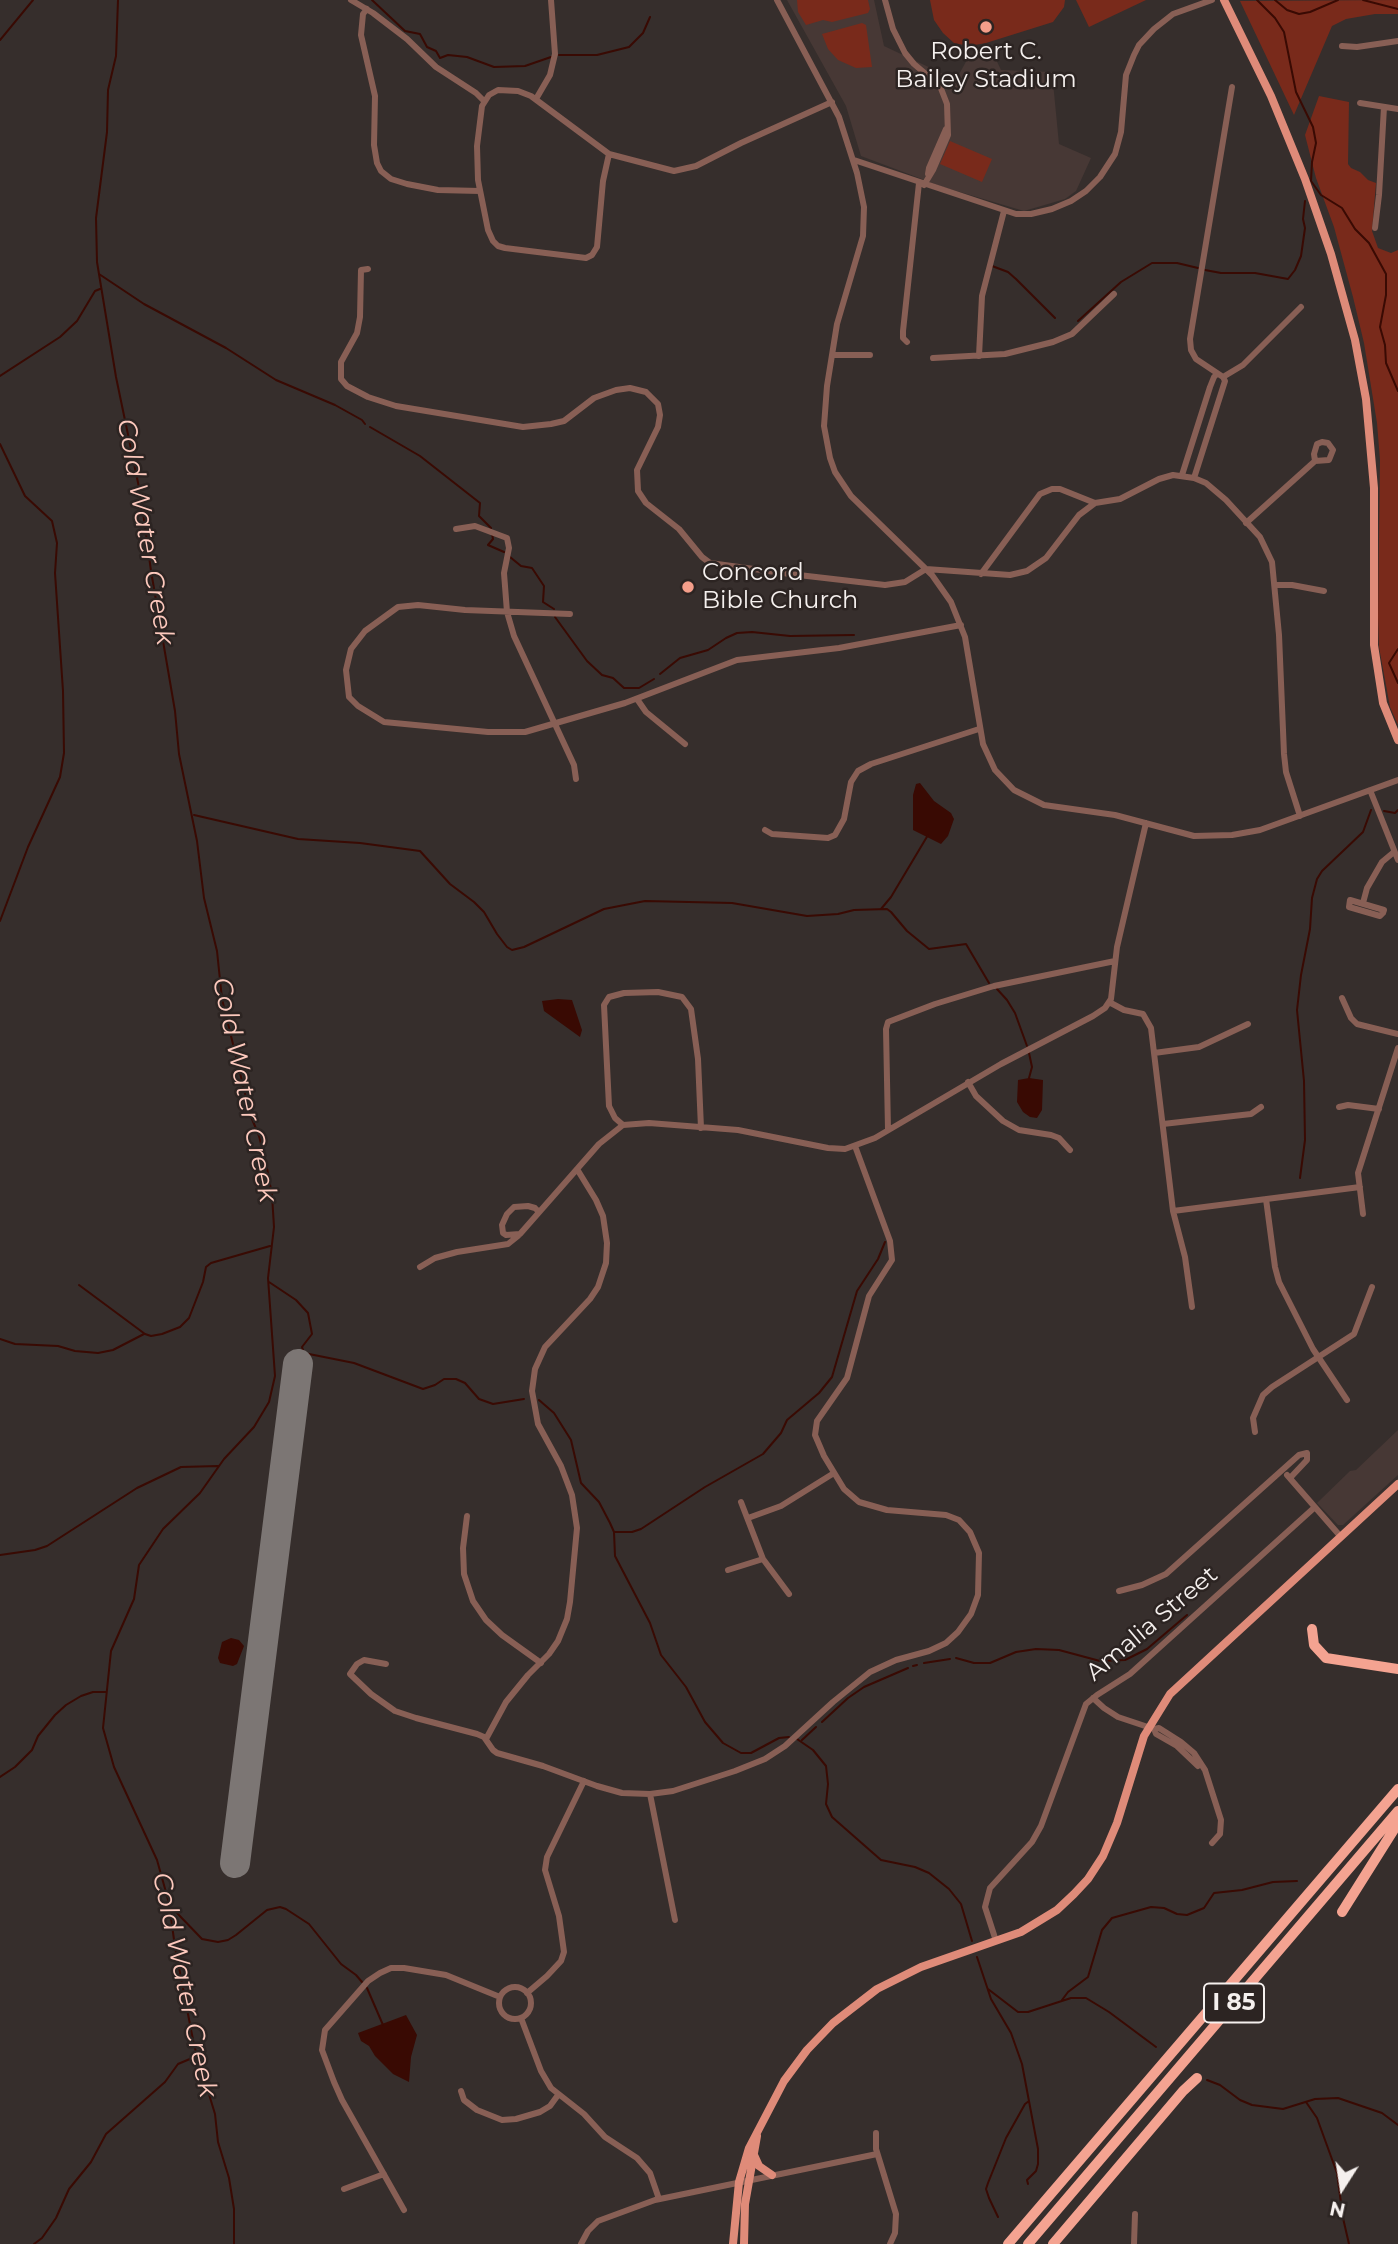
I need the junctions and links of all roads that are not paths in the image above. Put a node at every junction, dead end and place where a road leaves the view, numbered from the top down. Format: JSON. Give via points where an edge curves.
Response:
{"nodes":[{"id":1,"x":351,"y":0,"type":"edge"},
{"id":2,"x":551,"y":0,"type":"edge"},
{"id":3,"x":777,"y":0,"type":"edge"},
{"id":4,"x":885,"y":0,"type":"edge"},
{"id":5,"x":1212,"y":0,"type":"edge"},
{"id":6,"x":1224,"y":0,"type":"edge"},
{"id":7,"x":367,"y":9,"type":"junction"},
{"id":8,"x":1398,"y":41,"type":"edge"},
{"id":9,"x":1342,"y":46,"type":"dead end"},
{"id":10,"x":1232,"y":87,"type":"dead end"},
{"id":11,"x":536,"y":99,"type":"junction"},
{"id":12,"x":484,"y":101,"type":"junction"},
{"id":13,"x":832,"y":102,"type":"junction"},
{"id":14,"x":1360,"y":103,"type":"dead end"},
{"id":15,"x":1384,"y":107,"type":"junction"},
{"id":16,"x":1398,"y":109,"type":"edge"},
{"id":17,"x":609,"y":154,"type":"junction"},
{"id":18,"x":854,"y":160,"type":"junction"},
{"id":19,"x":921,"y":184,"type":"junction"},
{"id":20,"x":480,"y":191,"type":"junction"},
{"id":21,"x":1004,"y":211,"type":"junction"},
{"id":22,"x":1375,"y":228,"type":"dead end"},
{"id":23,"x":368,"y":269,"type":"dead end"},
{"id":24,"x":1114,"y":294,"type":"dead end"},
{"id":25,"x":1301,"y":307,"type":"dead end"},
{"id":26,"x":907,"y":342,"type":"dead end"},
{"id":27,"x":832,"y":355,"type":"junction"},
{"id":28,"x":870,"y":355,"type":"dead end"},
{"id":29,"x":979,"y":356,"type":"junction"},
{"id":30,"x":933,"y":358,"type":"dead end"},
{"id":31,"x":1220,"y":375,"type":"junction"},
{"id":32,"x":1315,"y":461,"type":"dead end"},
{"id":33,"x":1182,"y":475,"type":"junction"},
{"id":34,"x":1194,"y":478,"type":"junction"},
{"id":35,"x":1095,"y":503,"type":"junction"},
{"id":36,"x":1247,"y":523,"type":"junction"},
{"id":37,"x":456,"y":529,"type":"dead end"},
{"id":38,"x":926,"y":569,"type":"junction"},
{"id":39,"x":981,"y":574,"type":"junction"},
{"id":40,"x":1275,"y":585,"type":"junction"},
{"id":41,"x":1324,"y":591,"type":"dead end"},
{"id":42,"x":507,"y":612,"type":"junction"},
{"id":43,"x":570,"y":614,"type":"dead end"},
{"id":44,"x":961,"y":625,"type":"junction"},
{"id":45,"x":637,"y":699,"type":"junction"},
{"id":46,"x":556,"y":724,"type":"junction"},
{"id":47,"x":979,"y":729,"type":"junction"},
{"id":48,"x":1398,"y":740,"type":"edge"},
{"id":49,"x":685,"y":744,"type":"dead end"},
{"id":50,"x":576,"y":779,"type":"dead end"},
{"id":51,"x":1398,"y":780,"type":"edge"},
{"id":52,"x":1370,"y":790,"type":"junction"},
{"id":53,"x":1300,"y":816,"type":"junction"},
{"id":54,"x":1146,"y":822,"type":"junction"},
{"id":55,"x":765,"y":830,"type":"dead end"},
{"id":56,"x":1394,"y":852,"type":"junction"},
{"id":57,"x":1398,"y":860,"type":"edge"},
{"id":58,"x":1363,"y":903,"type":"junction"},
{"id":59,"x":1115,"y":961,"type":"junction"},
{"id":60,"x":1342,"y":998,"type":"dead end"},
{"id":61,"x":1109,"y":1002,"type":"junction"},
{"id":62,"x":1248,"y":1024,"type":"dead end"},
{"id":63,"x":1398,"y":1034,"type":"edge"},
{"id":64,"x":1398,"y":1048,"type":"edge"},
{"id":65,"x":1154,"y":1053,"type":"junction"},
{"id":66,"x":968,"y":1083,"type":"junction"},
{"id":67,"x":1261,"y":1107,"type":"dead end"},
{"id":68,"x":1339,"y":1107,"type":"dead end"},
{"id":69,"x":1379,"y":1109,"type":"junction"},
{"id":70,"x":1163,"y":1124,"type":"junction"},
{"id":71,"x":624,"y":1125,"type":"junction"},
{"id":72,"x":701,"y":1128,"type":"junction"},
{"id":73,"x":888,"y":1130,"type":"junction"},
{"id":74,"x":855,"y":1146,"type":"junction"},
{"id":75,"x":1070,"y":1150,"type":"dead end"},
{"id":76,"x":577,"y":1169,"type":"junction"},
{"id":77,"x":1360,"y":1187,"type":"junction"},
{"id":78,"x":1266,"y":1199,"type":"junction"},
{"id":79,"x":1172,"y":1211,"type":"junction"},
{"id":80,"x":539,"y":1212,"type":"junction"},
{"id":81,"x":1363,"y":1214,"type":"dead end"},
{"id":82,"x":520,"y":1234,"type":"junction"},
{"id":83,"x":420,"y":1267,"type":"dead end"},
{"id":84,"x":1372,"y":1287,"type":"dead end"},
{"id":85,"x":1192,"y":1307,"type":"dead end"},
{"id":86,"x":1318,"y":1357,"type":"junction"},
{"id":87,"x":1347,"y":1400,"type":"dead end"},
{"id":88,"x":1255,"y":1432,"type":"dead end"},
{"id":89,"x":1283,"y":1471,"type":"junction"},
{"id":90,"x":834,"y":1473,"type":"junction"},
{"id":91,"x":1290,"y":1478,"type":"junction"},
{"id":92,"x":1398,"y":1484,"type":"edge"},
{"id":93,"x":741,"y":1502,"type":"dead end"},
{"id":94,"x":1315,"y":1507,"type":"junction"},
{"id":95,"x":467,"y":1516,"type":"dead end"},
{"id":96,"x":748,"y":1518,"type":"junction"},
{"id":97,"x":1341,"y":1537,"type":"junction"},
{"id":98,"x":764,"y":1559,"type":"junction"},
{"id":99,"x":728,"y":1570,"type":"dead end"},
{"id":100,"x":1119,"y":1591,"type":"dead end"},
{"id":101,"x":789,"y":1594,"type":"dead end"},
{"id":102,"x":1312,"y":1629,"type":"dead end"},
{"id":103,"x":541,"y":1663,"type":"junction"},
{"id":104,"x":386,"y":1664,"type":"dead end"},
{"id":105,"x":1398,"y":1668,"type":"edge"},
{"id":106,"x":1093,"y":1698,"type":"junction"},
{"id":107,"x":1152,"y":1728,"type":"junction"},
{"id":108,"x":486,"y":1739,"type":"junction"},
{"id":109,"x":584,"y":1781,"type":"junction"},
{"id":110,"x":1398,"y":1781,"type":"edge"},
{"id":111,"x":1398,"y":1789,"type":"edge"},
{"id":112,"x":650,"y":1794,"type":"junction"},
{"id":113,"x":1389,"y":1800,"type":"junction"},
{"id":114,"x":1398,"y":1811,"type":"edge"},
{"id":115,"x":1398,"y":1823,"type":"edge"},
{"id":116,"x":1212,"y":1843,"type":"dead end"},
{"id":117,"x":1342,"y":1912,"type":"dead end"},
{"id":118,"x":676,"y":1920,"type":"dead end"},
{"id":119,"x":996,"y":1941,"type":"junction"},
{"id":120,"x":527,"y":1993,"type":"junction"},
{"id":121,"x":500,"y":1997,"type":"junction"},
{"id":122,"x":521,"y":2018,"type":"junction"},
{"id":123,"x":1197,"y":2078,"type":"dead end"},
{"id":124,"x":461,"y":2091,"type":"dead end"},
{"id":125,"x":558,"y":2095,"type":"junction"},
{"id":126,"x":876,"y":2133,"type":"dead end"},
{"id":127,"x":757,"y":2136,"type":"junction"},
{"id":128,"x":877,"y":2154,"type":"junction"},
{"id":129,"x":754,"y":2155,"type":"junction"},
{"id":130,"x":384,"y":2174,"type":"junction"},
{"id":131,"x":772,"y":2175,"type":"junction"},
{"id":132,"x":744,"y":2181,"type":"junction"},
{"id":133,"x":344,"y":2189,"type":"dead end"},
{"id":134,"x":1070,"y":2195,"type":"junction"},
{"id":135,"x":659,"y":2199,"type":"junction"},
{"id":136,"x":404,"y":2210,"type":"dead end"},
{"id":137,"x":1135,"y":2214,"type":"dead end"},
{"id":138,"x":1032,"y":2215,"type":"junction"},
{"id":139,"x":581,"y":2244,"type":"edge"},
{"id":140,"x":733,"y":2244,"type":"edge"},
{"id":141,"x":744,"y":2244,"type":"edge"},
{"id":142,"x":890,"y":2244,"type":"edge"},
{"id":143,"x":1001,"y":2244,"type":"edge"},
{"id":144,"x":1008,"y":2244,"type":"edge"},
{"id":145,"x":1028,"y":2244,"type":"edge"},
{"id":146,"x":1038,"y":2244,"type":"edge"},
{"id":147,"x":1053,"y":2244,"type":"edge"},
{"id":148,"x":1133,"y":2244,"type":"edge"}],
"edges":[{"from":1,"to":7,"type":"street"},
{"from":2,"to":11,"type":"street","via":[[555,54],[551,75]]},
{"from":3,"to":13,"type":"street"},
{"from":4,"to":19,"type":"street","via":[[905,53],[943,91],[947,104],[948,135],[933,170]]},
{"from":5,"to":21,"type":"street","via":[[1173,14],[1133,55],[1126,75],[1117,150],[1094,184],[1050,209],[1023,215]]},
{"from":6,"to":48,"type":"main road","via":[[1300,167],[1355,340],[1372,454],[1377,674]]},
{"from":7,"to":12,"type":"street"},
{"from":7,"to":20,"type":"street","via":[[361,36],[375,96],[374,145],[381,171],[400,182],[438,190]]},
{"from":8,"to":9,"type":"street"},
{"from":10,"to":31,"type":"street","via":[[1190,338],[1196,359]]},
{"from":11,"to":12,"type":"street","via":[[518,91],[498,90]]},
{"from":11,"to":17,"type":"street"},
{"from":12,"to":20,"type":"street","via":[[477,146]]},
{"from":13,"to":17,"type":"street","via":[[681,170]]},
{"from":13,"to":18,"type":"street"},
{"from":14,"to":15,"type":"street"},
{"from":15,"to":16,"type":"street"},
{"from":15,"to":22,"type":"street"},
{"from":17,"to":20,"type":"street","via":[[597,247],[589,257],[498,246],[488,230]]},
{"from":18,"to":19,"type":"street"},
{"from":18,"to":27,"type":"street","via":[[864,224]]},
{"from":19,"to":21,"type":"street"},
{"from":19,"to":26,"type":"street","via":[[903,331]]},
{"from":21,"to":29,"type":"street","via":[[982,296]]},
{"from":23,"to":38,"type":"street","via":[[361,275],[357,333],[343,355],[340,370],[343,382],[358,393],[396,405],[523,427],[564,421],[594,398],[616,390],[642,391],[655,400],[660,415],[637,470],[638,491],[706,561],[885,585],[905,582]]},
{"from":24,"to":29,"type":"street","via":[[1072,334],[1005,354]]},
{"from":25,"to":31,"type":"street","via":[[1242,365]]},
{"from":27,"to":28,"type":"street"},
{"from":27,"to":38,"type":"street","via":[[824,426],[835,472],[861,508]]},
{"from":29,"to":30,"type":"street"},
{"from":31,"to":33,"type":"street","via":[[1213,377]]},
{"from":31,"to":34,"type":"street","via":[[1225,381]]},
{"from":32,"to":36,"type":"street"},
{"from":33,"to":34,"type":"street"},
{"from":33,"to":35,"type":"street","via":[[1166,476],[1120,499]]},
{"from":34,"to":36,"type":"street","via":[[1212,488]]},
{"from":35,"to":39,"type":"street","via":[[1079,515],[1037,566],[1010,575]]},
{"from":35,"to":39,"type":"street","via":[[1060,489],[1040,494]]},
{"from":36,"to":40,"type":"street","via":[[1268,550]]},
{"from":37,"to":42,"type":"street","via":[[475,526],[507,538]]},
{"from":38,"to":39,"type":"street"},
{"from":38,"to":44,"type":"street","via":[[947,595]]},
{"from":40,"to":41,"type":"street"},
{"from":40,"to":53,"type":"street","via":[[1284,754]]},
{"from":42,"to":43,"type":"street"},
{"from":42,"to":46,"type":"street"},
{"from":42,"to":46,"type":"street","via":[[418,605],[390,610],[351,649],[346,670],[349,697],[389,723],[519,733]]},
{"from":44,"to":45,"type":"street","via":[[839,648],[737,660]]},
{"from":44,"to":47,"type":"street"},
{"from":45,"to":46,"type":"street"},
{"from":45,"to":49,"type":"street"},
{"from":46,"to":50,"type":"street"},
{"from":47,"to":54,"type":"street","via":[[995,770],[1031,800]]},
{"from":47,"to":55,"type":"street","via":[[858,771],[835,835]]},
{"from":51,"to":52,"type":"street"},
{"from":52,"to":53,"type":"street"},
{"from":52,"to":56,"type":"street"},
{"from":53,"to":54,"type":"street","via":[[1245,833],[1211,836],[1180,834]]},
{"from":54,"to":59,"type":"street"},
{"from":56,"to":57,"type":"street"},
{"from":56,"to":58,"type":"street","via":[[1382,862]]},
{"from":58,"to":58,"type":"street","via":[[1350,900],[1349,907],[1383,913]]},
{"from":59,"to":61,"type":"street"},
{"from":59,"to":73,"type":"street","via":[[975,990],[888,1022]]},
{"from":60,"to":63,"type":"street","via":[[1357,1024]]},
{"from":61,"to":65,"type":"street","via":[[1143,1014],[1151,1028]]},
{"from":61,"to":66,"type":"street","via":[[1093,1016]]},
{"from":62,"to":65,"type":"street","via":[[1199,1047]]},
{"from":64,"to":69,"type":"street"},
{"from":65,"to":70,"type":"street"},
{"from":66,"to":73,"type":"street"},
{"from":66,"to":75,"type":"street","via":[[1003,1121],[1019,1130],[1059,1138]]},
{"from":67,"to":70,"type":"street","via":[[1251,1114]]},
{"from":68,"to":69,"type":"street"},
{"from":69,"to":77,"type":"street","via":[[1360,1168]]},
{"from":70,"to":79,"type":"street"},
{"from":71,"to":72,"type":"street"},
{"from":71,"to":72,"type":"street","via":[[609,1106],[604,1005],[609,996],[658,992],[682,997],[691,1009]]},
{"from":71,"to":76,"type":"street","via":[[606,1137]]},
{"from":72,"to":74,"type":"street","via":[[828,1148]]},
{"from":73,"to":74,"type":"street"},
{"from":74,"to":90,"type":"street","via":[[889,1237],[892,1260],[866,1304],[843,1386],[815,1426],[816,1440]]},
{"from":76,"to":80,"type":"street"},
{"from":76,"to":103,"type":"street","via":[[603,1216],[607,1258],[590,1298],[545,1347],[533,1383],[538,1424],[567,1479],[577,1528],[567,1619]]},
{"from":77,"to":78,"type":"street"},
{"from":77,"to":81,"type":"street"},
{"from":78,"to":79,"type":"street"},
{"from":78,"to":86,"type":"street","via":[[1279,1282]]},
{"from":79,"to":85,"type":"street"},
{"from":80,"to":82,"type":"street"},
{"from":80,"to":82,"type":"street","via":[[519,1205],[510,1210],[503,1233]]},
{"from":82,"to":83,"type":"street","via":[[508,1244],[457,1252]]},
{"from":84,"to":86,"type":"street","via":[[1354,1334]]},
{"from":86,"to":87,"type":"street"},
{"from":86,"to":88,"type":"street","via":[[1265,1392],[1256,1409]]},
{"from":89,"to":91,"type":"street"},
{"from":89,"to":91,"type":"street","via":[[1307,1453],[1307,1460]]},
{"from":89,"to":100,"type":"street","via":[[1166,1574]]},
{"from":90,"to":96,"type":"street","via":[[781,1506]]},
{"from":90,"to":112,"type":"street","via":[[852,1498],[864,1504],[946,1515],[964,1524],[979,1553],[978,1595],[971,1614],[946,1643],[870,1672],[765,1759],[673,1791]]},
{"from":91,"to":94,"type":"street"},
{"from":92,"to":97,"type":"main road"},
{"from":93,"to":96,"type":"street"},
{"from":94,"to":97,"type":"street"},
{"from":94,"to":106,"type":"street","name":"Amalia Street","via":[[1130,1674]]},
{"from":95,"to":103,"type":"street","via":[[464,1574],[473,1601],[502,1635]]},
{"from":96,"to":98,"type":"street"},
{"from":97,"to":107,"type":"main road","via":[[1180,1682]]},
{"from":98,"to":99,"type":"street"},
{"from":98,"to":101,"type":"street"},
{"from":102,"to":105,"type":"highway","via":[[1314,1645],[1326,1658]]},
{"from":103,"to":108,"type":"street","via":[[506,1702]]},
{"from":104,"to":108,"type":"street","via":[[365,1660],[350,1674],[395,1711]]},
{"from":106,"to":107,"type":"street","via":[[1118,1717]]},
{"from":106,"to":119,"type":"street","name":"Amalia Street","via":[[1079,1721],[1041,1826],[990,1888],[985,1908]]},
{"from":107,"to":116,"type":"street","via":[[1181,1742],[1205,1770],[1222,1820],[1220,1834]]},
{"from":107,"to":119,"type":"main road","via":[[1138,1754],[1112,1837],[1088,1879],[1042,1921]]},
{"from":108,"to":109,"type":"street","via":[[498,1753]]},
{"from":109,"to":112,"type":"street","via":[[622,1793]]},
{"from":109,"to":120,"type":"street","via":[[545,1870],[564,1952],[561,1961]]},
{"from":110,"to":113,"type":"highway"},
{"from":111,"to":113,"type":"highway","number":"I 85"},
{"from":112,"to":118,"type":"street"},
{"from":113,"to":138,"type":"highway","number":"I 85"},
{"from":114,"to":134,"type":"highway","number":"I 85"},
{"from":115,"to":117,"type":"highway"},
{"from":119,"to":127,"type":"main road","via":[[921,1967],[861,1999],[793,2067]]},
{"from":120,"to":121,"type":"street","via":[[512,1987]]},
{"from":120,"to":122,"type":"street","via":[[531,2007]]},
{"from":121,"to":122,"type":"street","via":[[499,2008],[505,2016]]},
{"from":121,"to":130,"type":"street","via":[[446,1975],[391,1968],[368,1981],[325,2029],[322,2050],[334,2082]]},
{"from":122,"to":125,"type":"street","via":[[541,2071]]},
{"from":123,"to":147,"type":"highway"},
{"from":124,"to":125,"type":"street","via":[[464,2100],[477,2110],[502,2120],[540,2112]]},
{"from":125,"to":135,"type":"street","via":[[604,2137],[637,2158],[650,2174]]},
{"from":126,"to":128,"type":"street"},
{"from":127,"to":129,"type":"main road"},
{"from":127,"to":132,"type":"main road","via":[[749,2148]]},
{"from":128,"to":131,"type":"street"},
{"from":128,"to":142,"type":"street","via":[[896,2214]]},
{"from":129,"to":131,"type":"main road","via":[[759,2166]]},
{"from":129,"to":132,"type":"main road"},
{"from":130,"to":133,"type":"street"},
{"from":130,"to":136,"type":"street"},
{"from":131,"to":132,"type":"street"},
{"from":132,"to":135,"type":"street"},
{"from":132,"to":140,"type":"main road"},
{"from":132,"to":141,"type":"main road"},
{"from":134,"to":145,"type":"highway","number":"I 85"},
{"from":134,"to":146,"type":"highway"},
{"from":135,"to":139,"type":"street","via":[[598,2221]]},
{"from":137,"to":148,"type":"street"},
{"from":138,"to":143,"type":"highway"},
{"from":138,"to":144,"type":"highway","number":"I 85"}]}
